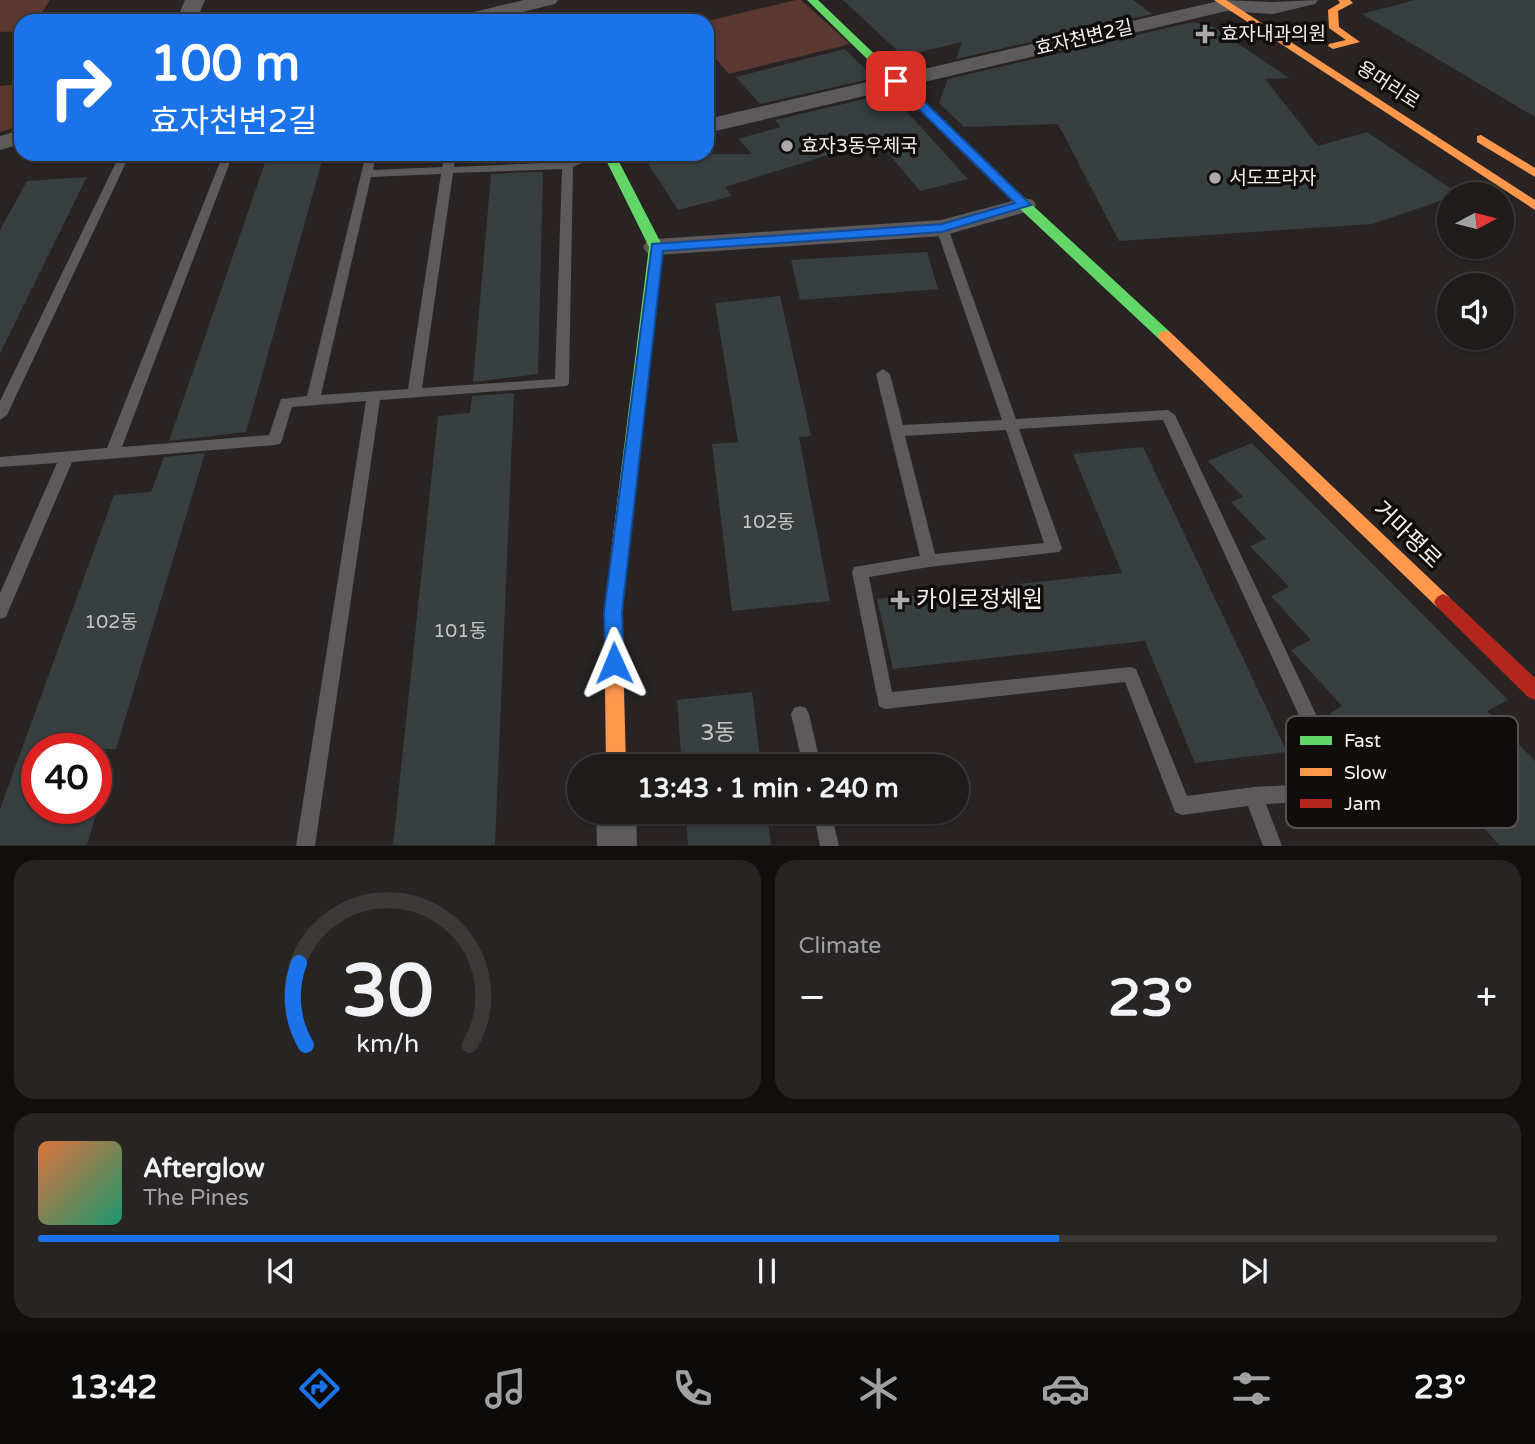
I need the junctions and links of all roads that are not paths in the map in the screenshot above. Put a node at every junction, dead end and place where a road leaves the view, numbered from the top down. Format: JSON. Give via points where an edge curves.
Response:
{"nodes":[{"id":1,"x":548,"y":0,"type":"edge"},
{"id":2,"x":812,"y":0,"type":"edge"},
{"id":3,"x":1308,"y":0,"type":"edge"},
{"id":4,"x":1343,"y":0,"type":"edge"},
{"id":5,"x":1223,"y":3,"type":"edge"},
{"id":6,"x":1267,"y":4,"type":"edge"},
{"id":7,"x":489,"y":14,"type":"edge"},
{"id":8,"x":1293,"y":20,"type":"dead end"},
{"id":9,"x":1355,"y":60,"type":"dead end"},
{"id":10,"x":896,"y":81,"type":"junction"},
{"id":11,"x":714,"y":124,"type":"edge"},
{"id":12,"x":1468,"y":131,"type":"dead end"},
{"id":13,"x":122,"y":161,"type":"edge"},
{"id":14,"x":225,"y":161,"type":"edge"},
{"id":15,"x":370,"y":161,"type":"edge"},
{"id":16,"x":449,"y":161,"type":"edge"},
{"id":17,"x":579,"y":161,"type":"edge"},
{"id":18,"x":612,"y":161,"type":"edge"},
{"id":19,"x":568,"y":165,"type":"junction"},
{"id":20,"x":448,"y":170,"type":"junction"},
{"id":21,"x":1535,"y":173,"type":"edge"},
{"id":22,"x":367,"y":174,"type":"junction"},
{"id":23,"x":1024,"y":205,"type":"junction"},
{"id":24,"x":1535,"y":206,"type":"edge"},
{"id":25,"x":942,"y":228,"type":"junction"},
{"id":26,"x":656,"y":247,"type":"junction"},
{"id":27,"x":883,"y":374,"type":"dead end"},
{"id":28,"x":414,"y":393,"type":"junction"},
{"id":29,"x":374,"y":396,"type":"junction"},
{"id":30,"x":313,"y":400,"type":"junction"},
{"id":31,"x":0,"y":415,"type":"edge"},
{"id":32,"x":1010,"y":424,"type":"junction"},
{"id":33,"x":896,"y":431,"type":"junction"},
{"id":34,"x":112,"y":453,"type":"junction"},
{"id":35,"x":67,"y":456,"type":"junction"},
{"id":36,"x":0,"y":461,"type":"edge"},
{"id":37,"x":929,"y":561,"type":"junction"},
{"id":38,"x":0,"y":612,"type":"edge"},
{"id":39,"x":1535,"y":691,"type":"edge"},
{"id":40,"x":800,"y":714,"type":"dead end"},
{"id":41,"x":1308,"y":716,"type":"edge"},
{"id":42,"x":615,"y":754,"type":"edge"},
{"id":43,"x":809,"y":754,"type":"edge"},
{"id":44,"x":1286,"y":794,"type":"edge"},
{"id":45,"x":1254,"y":796,"type":"junction"},
{"id":46,"x":616,"y":824,"type":"edge"},
{"id":47,"x":825,"y":824,"type":"edge"},
{"id":48,"x":305,"y":845,"type":"edge"},
{"id":49,"x":617,"y":845,"type":"edge"},
{"id":50,"x":830,"y":845,"type":"edge"},
{"id":51,"x":1273,"y":845,"type":"edge"}],
"edges":[{"from":1,"to":7,"type":"street"},
{"from":2,"to":10,"type":"street"},
{"from":3,"to":6,"type":"street","name":"효자천변2길"},
{"from":4,"to":9,"type":"street","name":"용머리로","via":[[1348,3],[1333,10],[1334,28],[1355,42],[1328,42]]},
{"from":5,"to":6,"type":"street","name":"효자천변2길"},
{"from":5,"to":10,"type":"street","name":"효자천변2길"},
{"from":5,"to":24,"type":"street","name":"용머리로"},
{"from":6,"to":8,"type":"street"},
{"from":10,"to":11,"type":"street","name":"효자천변2길"},
{"from":10,"to":23,"type":"street"},
{"from":12,"to":21,"type":"street"},
{"from":13,"to":31,"type":"lane"},
{"from":14,"to":34,"type":"lane"},
{"from":15,"to":22,"type":"lane"},
{"from":16,"to":20,"type":"lane"},
{"from":17,"to":19,"type":"lane"},
{"from":18,"to":26,"type":"street"},
{"from":19,"to":20,"type":"lane"},
{"from":19,"to":28,"type":"lane","via":[[562,383]]},
{"from":20,"to":22,"type":"lane"},
{"from":20,"to":28,"type":"lane"},
{"from":22,"to":30,"type":"lane"},
{"from":23,"to":25,"type":"street"},
{"from":23,"to":39,"type":"street","name":"거마평로","via":[[1247,411]]},
{"from":25,"to":26,"type":"street"},
{"from":25,"to":32,"type":"lane"},
{"from":26,"to":42,"type":"street","via":[[613,612]]},
{"from":27,"to":33,"type":"lane"},
{"from":28,"to":29,"type":"lane"},
{"from":29,"to":30,"type":"lane"},
{"from":29,"to":48,"type":"lane"},
{"from":30,"to":34,"type":"lane","via":[[286,402],[275,440]]},
{"from":32,"to":33,"type":"lane"},
{"from":32,"to":37,"type":"lane","via":[[1054,548]]},
{"from":32,"to":41,"type":"lane","via":[[1168,415]]},
{"from":33,"to":37,"type":"lane"},
{"from":34,"to":35,"type":"lane"},
{"from":35,"to":36,"type":"lane"},
{"from":35,"to":38,"type":"lane"},
{"from":37,"to":45,"type":"lane","via":[[860,572],[885,701],[1130,674],[1182,806]]},
{"from":40,"to":43,"type":"lane"},
{"from":44,"to":45,"type":"lane"},
{"from":45,"to":51,"type":"lane"},
{"from":46,"to":49,"type":"street"},
{"from":47,"to":50,"type":"lane"}]}
